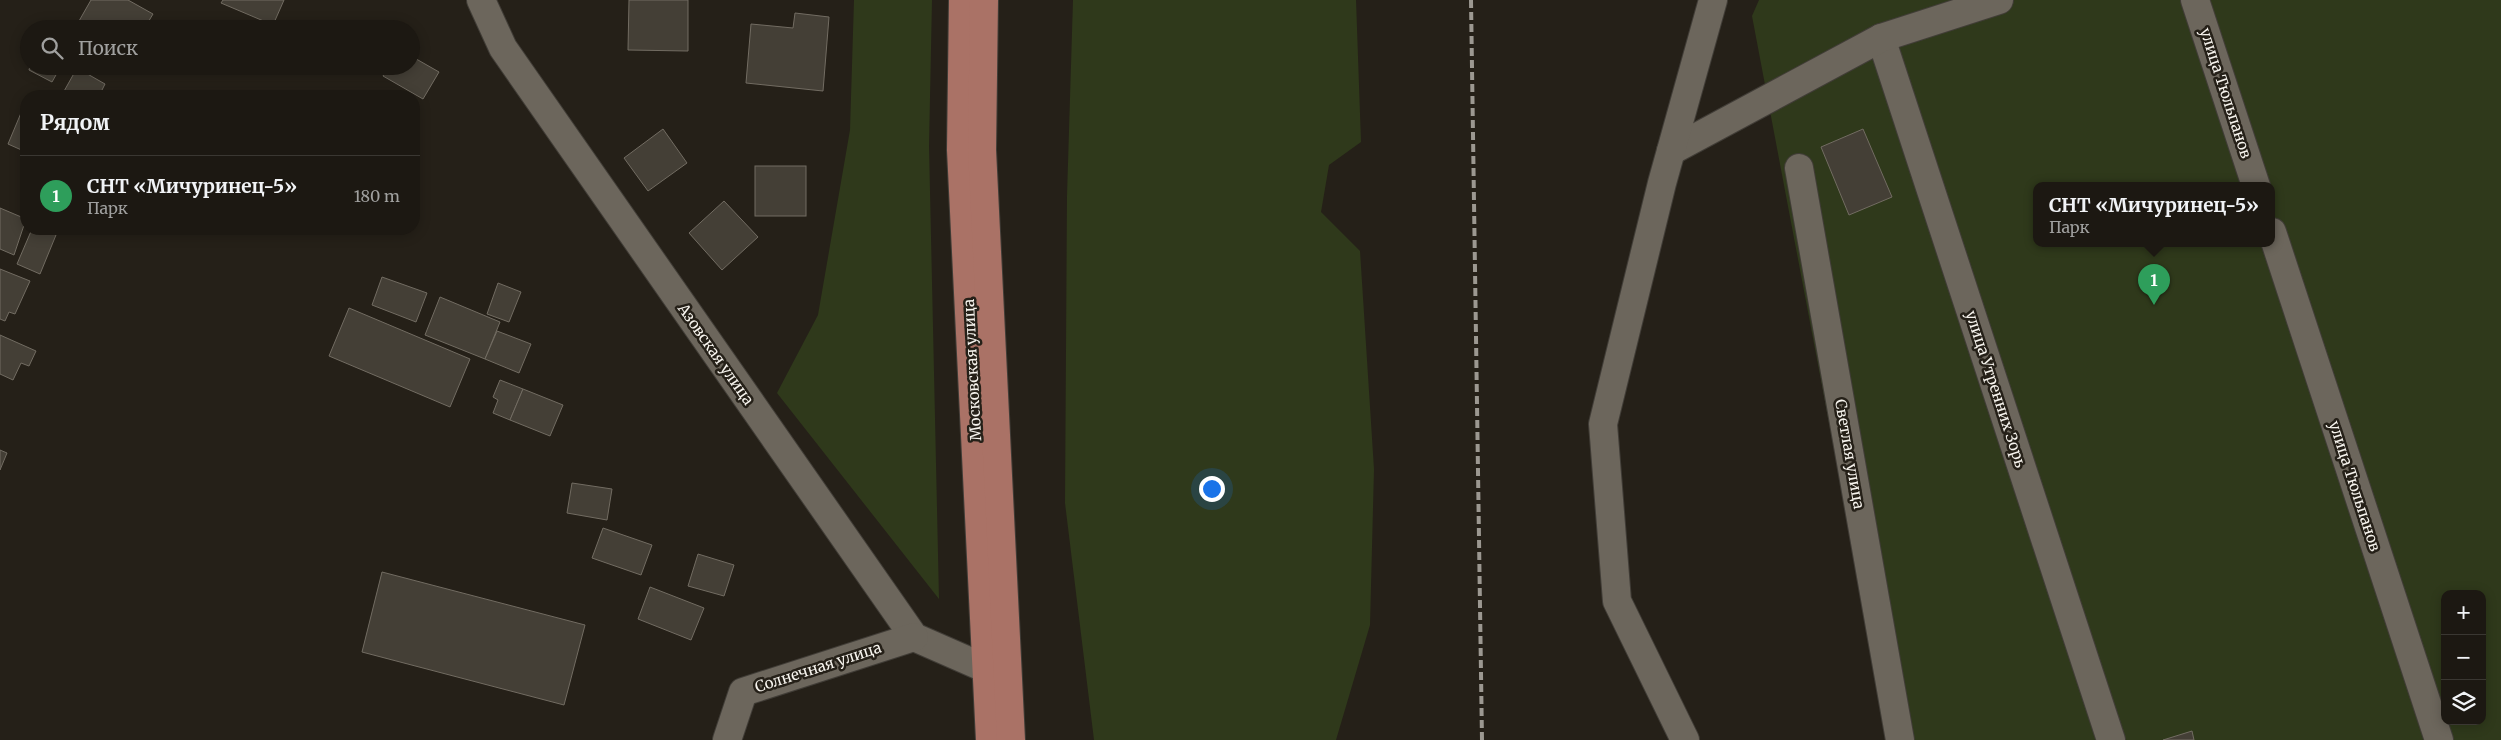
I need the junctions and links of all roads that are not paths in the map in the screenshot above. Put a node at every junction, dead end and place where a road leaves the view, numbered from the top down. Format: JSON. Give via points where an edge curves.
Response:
{"nodes":[{"id":1,"x":481,"y":0,"type":"edge"},
{"id":2,"x":963,"y":0,"type":"edge"},
{"id":3,"x":984,"y":0,"type":"edge"},
{"id":4,"x":1713,"y":0,"type":"edge"},
{"id":5,"x":1999,"y":0,"type":"edge"},
{"id":6,"x":2195,"y":0,"type":"edge"},
{"id":7,"x":1882,"y":38,"type":"junction"},
{"id":8,"x":1671,"y":151,"type":"junction"},
{"id":9,"x":1800,"y":168,"type":"dead end"},
{"id":10,"x":2255,"y":182,"type":"edge"},
{"id":11,"x":2275,"y":241,"type":"edge"},
{"id":12,"x":914,"y":637,"type":"junction"},
{"id":13,"x":998,"y":669,"type":"junction"},
{"id":14,"x":727,"y":740,"type":"edge"},
{"id":15,"x":990,"y":740,"type":"edge"},
{"id":16,"x":1011,"y":740,"type":"edge"},
{"id":17,"x":1685,"y":740,"type":"edge"},
{"id":18,"x":1900,"y":740,"type":"edge"},
{"id":19,"x":2111,"y":740,"type":"edge"},
{"id":20,"x":2439,"y":740,"type":"edge"}],
"edges":[{"from":1,"to":12,"type":"street","name":"Азовская улица","via":[[503,48]]},
{"from":2,"to":13,"type":"main road","name":"Московская улица","via":[[961,150]]},
{"from":3,"to":13,"type":"main road","name":"Московская улица","via":[[982,150]]},
{"from":4,"to":8,"type":"street"},
{"from":5,"to":7,"type":"street"},
{"from":6,"to":10,"type":"street","name":"улица Тюльпанов"},
{"from":7,"to":8,"type":"street"},
{"from":7,"to":19,"type":"street","name":"улица Утренних Зорь"},
{"from":8,"to":17,"type":"street","via":[[1604,424],[1617,601]]},
{"from":9,"to":18,"type":"street","name":"Светлая улица"},
{"from":11,"to":20,"type":"street","name":"улица Тюльпанов"},
{"from":12,"to":13,"type":"street"},
{"from":12,"to":14,"type":"street","name":"Солнечная улица","via":[[743,692]]},
{"from":13,"to":15,"type":"main road","name":"Московская улица"},
{"from":13,"to":16,"type":"main road","name":"Московская улица"}]}
